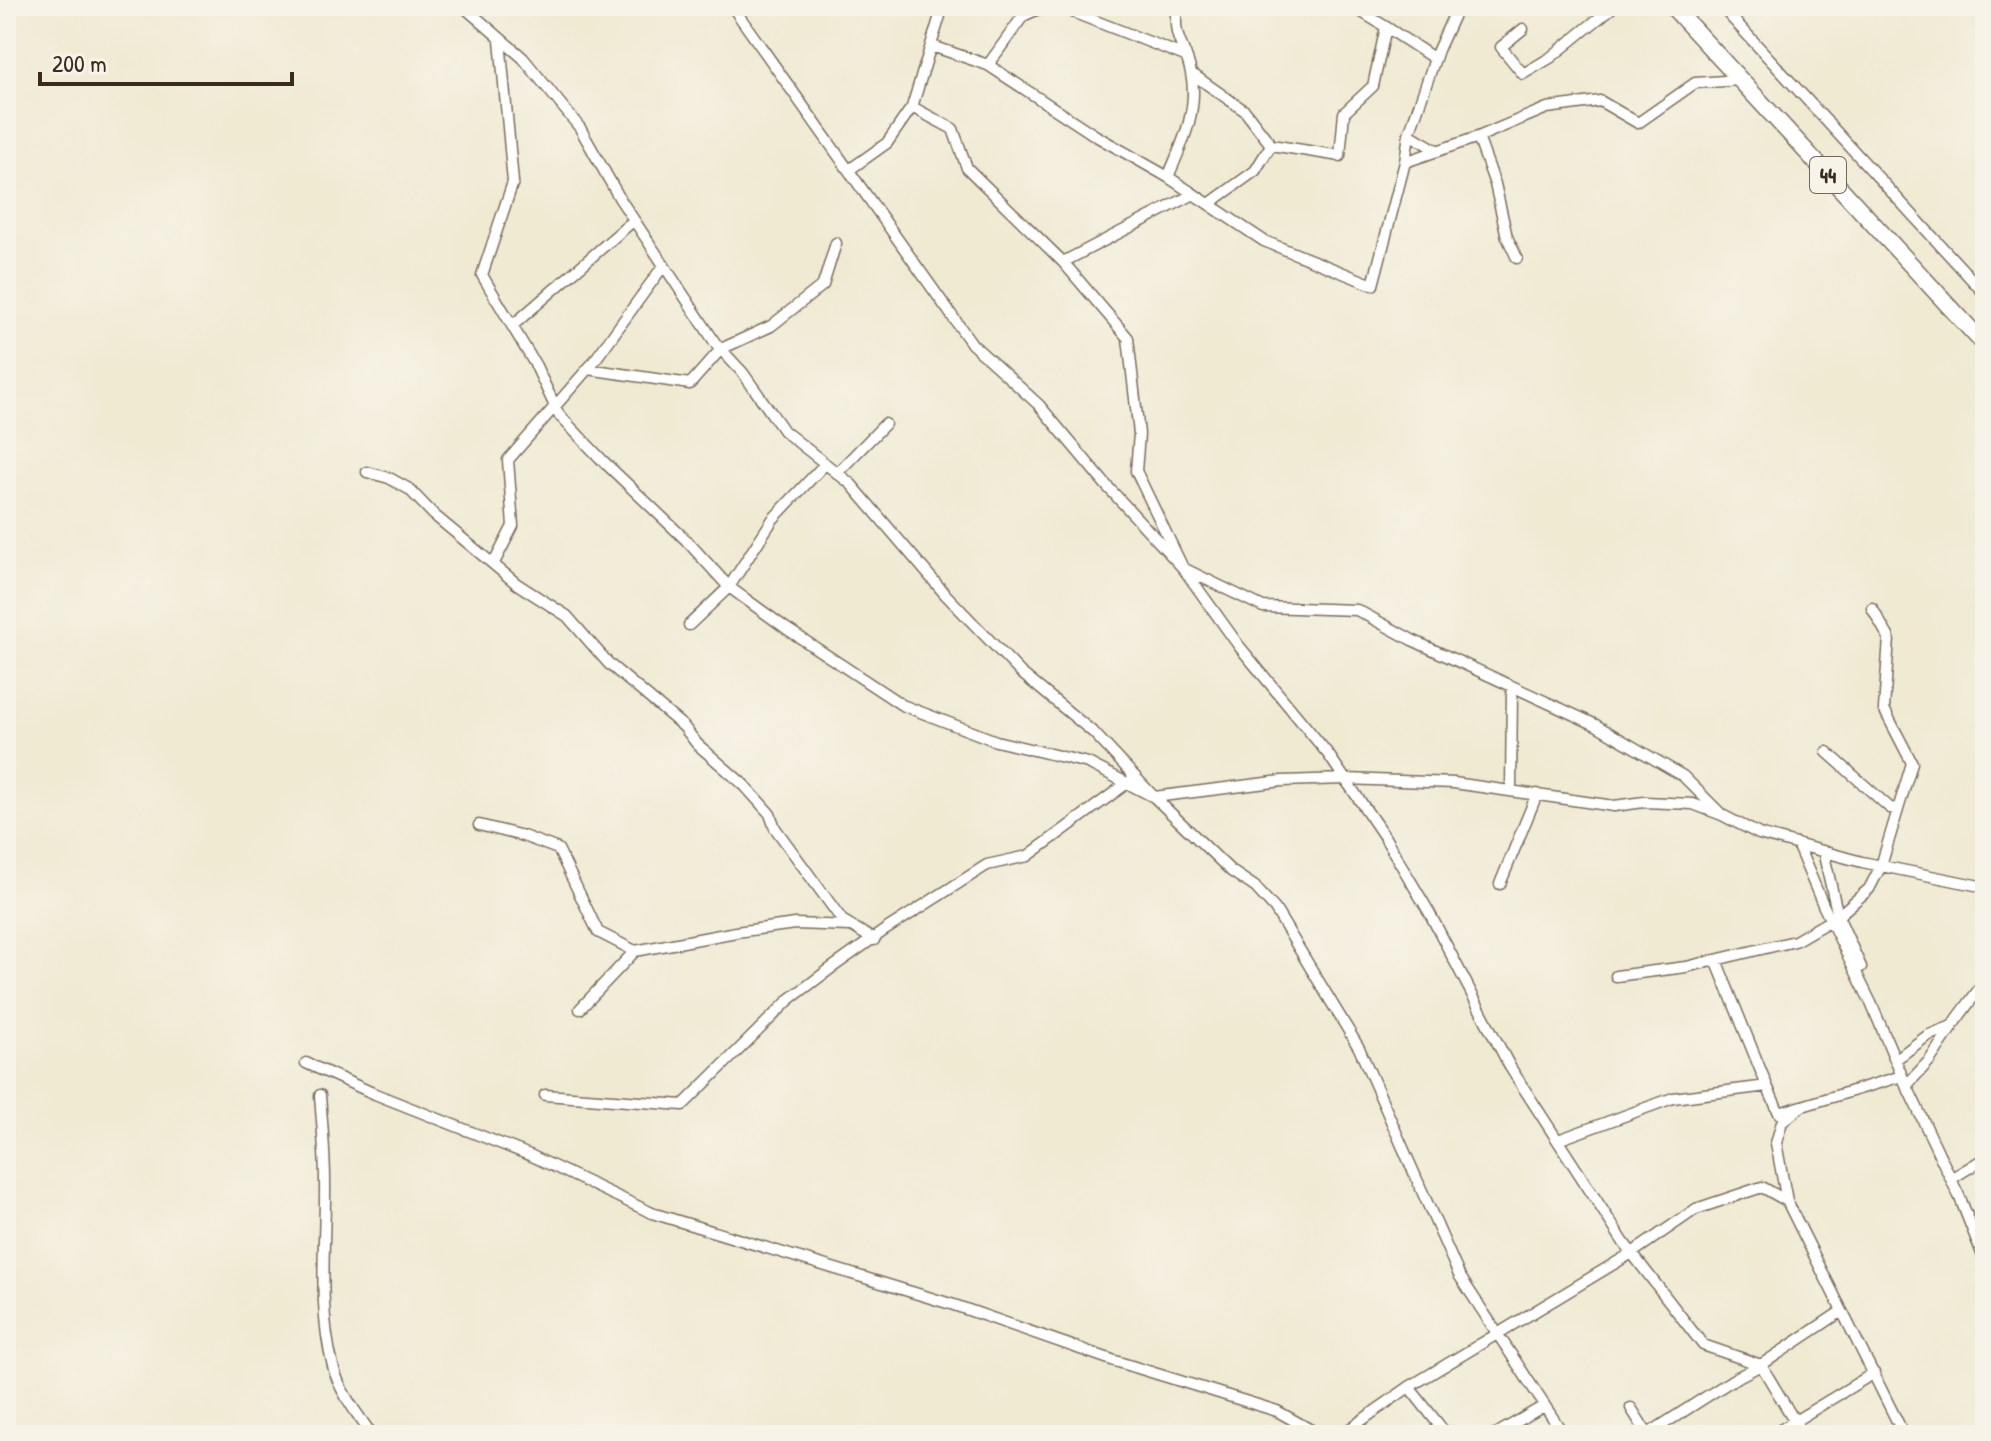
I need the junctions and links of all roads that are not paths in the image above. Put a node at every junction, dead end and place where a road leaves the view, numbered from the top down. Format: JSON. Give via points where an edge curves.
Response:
{"nodes":[{"id":1,"x":463,"y":6,"type":"edge"},
{"id":2,"x":732,"y":6,"type":"edge"},
{"id":3,"x":943,"y":6,"type":"edge"},
{"id":4,"x":1045,"y":6,"type":"edge"},
{"id":5,"x":1057,"y":6,"type":"edge"},
{"id":6,"x":1177,"y":6,"type":"edge"},
{"id":7,"x":1352,"y":6,"type":"edge"},
{"id":8,"x":1458,"y":6,"type":"edge"},
{"id":9,"x":1614,"y":6,"type":"edge"},
{"id":10,"x":1672,"y":6,"type":"edge"},
{"id":11,"x":1721,"y":6,"type":"edge"},
{"id":12,"x":1386,"y":27,"type":"junction"},
{"id":13,"x":1523,"y":29,"type":"dead end"},
{"id":14,"x":500,"y":40,"type":"junction"},
{"id":15,"x":932,"y":46,"type":"junction"},
{"id":16,"x":1185,"y":56,"type":"junction"},
{"id":17,"x":1435,"y":59,"type":"junction"},
{"id":18,"x":988,"y":65,"type":"junction"},
{"id":19,"x":1191,"y":73,"type":"junction"},
{"id":20,"x":1740,"y":80,"type":"junction"},
{"id":21,"x":912,"y":107,"type":"junction"},
{"id":22,"x":1409,"y":134,"type":"junction"},
{"id":23,"x":1478,"y":137,"type":"junction"},
{"id":24,"x":1271,"y":145,"type":"junction"},
{"id":25,"x":1438,"y":151,"type":"junction"},
{"id":26,"x":1405,"y":162,"type":"junction"},
{"id":27,"x":849,"y":170,"type":"junction"},
{"id":28,"x":1168,"y":177,"type":"junction"},
{"id":29,"x":1194,"y":194,"type":"junction"},
{"id":30,"x":1209,"y":204,"type":"junction"},
{"id":31,"x":634,"y":220,"type":"junction"},
{"id":32,"x":836,"y":243,"type":"dead end"},
{"id":33,"x":1517,"y":258,"type":"dead end"},
{"id":34,"x":1063,"y":262,"type":"junction"},
{"id":35,"x":664,"y":265,"type":"junction"},
{"id":36,"x":1985,"y":294,"type":"edge"},
{"id":37,"x":512,"y":326,"type":"junction"},
{"id":38,"x":1985,"y":345,"type":"edge"},
{"id":39,"x":721,"y":349,"type":"junction"},
{"id":40,"x":588,"y":369,"type":"junction"},
{"id":41,"x":556,"y":408,"type":"junction"},
{"id":42,"x":885,"y":424,"type":"dead end"},
{"id":43,"x":825,"y":464,"type":"junction"},
{"id":44,"x":367,"y":472,"type":"dead end"},
{"id":45,"x":837,"y":473,"type":"junction"},
{"id":46,"x":494,"y":563,"type":"junction"},
{"id":47,"x":1183,"y":568,"type":"junction"},
{"id":48,"x":729,"y":587,"type":"junction"},
{"id":49,"x":1872,"y":608,"type":"dead end"},
{"id":50,"x":689,"y":625,"type":"dead end"},
{"id":51,"x":1512,"y":688,"type":"junction"},
{"id":52,"x":1827,"y":752,"type":"dead end"},
{"id":53,"x":1346,"y":779,"type":"junction"},
{"id":54,"x":1131,"y":780,"type":"junction"},
{"id":55,"x":1511,"y":791,"type":"junction"},
{"id":56,"x":1537,"y":794,"type":"junction"},
{"id":57,"x":1154,"y":797,"type":"junction"},
{"id":58,"x":1897,"y":809,"type":"junction"},
{"id":59,"x":1722,"y":815,"type":"junction"},
{"id":60,"x":479,"y":825,"type":"dead end"},
{"id":61,"x":1797,"y":844,"type":"junction"},
{"id":62,"x":1823,"y":851,"type":"junction"},
{"id":63,"x":1881,"y":866,"type":"junction"},
{"id":64,"x":1500,"y":884,"type":"dead end"},
{"id":65,"x":1985,"y":887,"type":"edge"},
{"id":66,"x":1834,"y":918,"type":"junction"},
{"id":67,"x":850,"y":926,"type":"junction"},
{"id":68,"x":874,"y":940,"type":"junction"},
{"id":69,"x":635,"y":951,"type":"junction"},
{"id":70,"x":1716,"y":960,"type":"junction"},
{"id":71,"x":1616,"y":976,"type":"dead end"},
{"id":72,"x":1985,"y":981,"type":"edge"},
{"id":73,"x":580,"y":1009,"type":"dead end"},
{"id":74,"x":1952,"y":1026,"type":"junction"},
{"id":75,"x":1895,"y":1060,"type":"junction"},
{"id":76,"x":306,"y":1063,"type":"dead end"},
{"id":77,"x":1904,"y":1081,"type":"junction"},
{"id":78,"x":1767,"y":1086,"type":"junction"},
{"id":79,"x":320,"y":1095,"type":"dead end"},
{"id":80,"x":545,"y":1095,"type":"dead end"},
{"id":81,"x":1802,"y":1106,"type":"junction"},
{"id":82,"x":1558,"y":1140,"type":"junction"},
{"id":83,"x":1985,"y":1158,"type":"edge"},
{"id":84,"x":1951,"y":1179,"type":"junction"},
{"id":85,"x":1787,"y":1201,"type":"junction"},
{"id":86,"x":1632,"y":1253,"type":"junction"},
{"id":87,"x":1985,"y":1261,"type":"edge"},
{"id":88,"x":1842,"y":1311,"type":"junction"},
{"id":89,"x":1498,"y":1335,"type":"junction"},
{"id":90,"x":1761,"y":1365,"type":"junction"},
{"id":91,"x":1874,"y":1373,"type":"junction"},
{"id":92,"x":1409,"y":1387,"type":"junction"},
{"id":93,"x":1544,"y":1406,"type":"junction"},
{"id":94,"x":1631,"y":1408,"type":"dead end"},
{"id":95,"x":1794,"y":1420,"type":"junction"},
{"id":96,"x":1344,"y":1434,"type":"edge"},
{"id":97,"x":372,"y":1435,"type":"edge"},
{"id":98,"x":1320,"y":1435,"type":"edge"},
{"id":99,"x":1447,"y":1435,"type":"edge"},
{"id":100,"x":1494,"y":1435,"type":"edge"},
{"id":101,"x":1564,"y":1435,"type":"edge"},
{"id":102,"x":1648,"y":1435,"type":"edge"},
{"id":103,"x":1772,"y":1435,"type":"edge"},
{"id":104,"x":1803,"y":1435,"type":"edge"},
{"id":105,"x":1903,"y":1435,"type":"edge"}],
"edges":[{"from":1,"to":14,"type":"street"},
{"from":2,"to":27,"type":"street"},
{"from":3,"to":15,"type":"street"},
{"from":4,"to":18,"type":"street","via":[[1023,16]]},
{"from":5,"to":16,"type":"street"},
{"from":6,"to":16,"type":"street","via":[[1174,28]]},
{"from":7,"to":12,"type":"street"},
{"from":8,"to":17,"type":"street"},
{"from":9,"to":13,"type":"street","via":[[1523,74],[1501,47]]},
{"from":10,"to":20,"type":"main road","number":"44"},
{"from":11,"to":36,"type":"street","number":"44"},
{"from":12,"to":17,"type":"street"},
{"from":12,"to":24,"type":"street","via":[[1373,86],[1344,113],[1340,156]]},
{"from":14,"to":31,"type":"street","via":[[523,58],[580,128]]},
{"from":14,"to":37,"type":"street","via":[[513,182],[482,275]]},
{"from":15,"to":18,"type":"street"},
{"from":15,"to":21,"type":"street"},
{"from":16,"to":19,"type":"street"},
{"from":17,"to":22,"type":"street"},
{"from":18,"to":28,"type":"street"},
{"from":19,"to":24,"type":"street","via":[[1245,111]]},
{"from":19,"to":28,"type":"street","via":[[1192,118]]},
{"from":20,"to":23,"type":"street","via":[[1695,83],[1638,123],[1600,101],[1547,108]]},
{"from":20,"to":38,"type":"main road","number":"44"},
{"from":21,"to":27,"type":"street","via":[[887,143]]},
{"from":21,"to":34,"type":"street","via":[[953,129],[967,168]]},
{"from":22,"to":25,"type":"street"},
{"from":22,"to":26,"type":"street"},
{"from":23,"to":25,"type":"street"},
{"from":23,"to":33,"type":"street"},
{"from":24,"to":30,"type":"street","via":[[1255,171]]},
{"from":25,"to":26,"type":"street"},
{"from":26,"to":30,"type":"street","via":[[1373,285],[1264,241]]},
{"from":27,"to":47,"type":"street","via":[[972,344],[1039,405]]},
{"from":28,"to":29,"type":"street"},
{"from":29,"to":30,"type":"street"},
{"from":29,"to":34,"type":"street"},
{"from":31,"to":35,"type":"street"},
{"from":31,"to":37,"type":"street"},
{"from":32,"to":39,"type":"street","via":[[823,285],[771,326]]},
{"from":34,"to":47,"type":"street","via":[[1128,338],[1139,434],[1136,471]]},
{"from":35,"to":39,"type":"street"},
{"from":35,"to":40,"type":"street"},
{"from":37,"to":41,"type":"street"},
{"from":39,"to":40,"type":"street","via":[[690,384]]},
{"from":39,"to":43,"type":"street","via":[[784,431]]},
{"from":40,"to":41,"type":"street"},
{"from":41,"to":46,"type":"street","via":[[508,460],[513,526]]},
{"from":41,"to":48,"type":"street"},
{"from":42,"to":45,"type":"street"},
{"from":43,"to":45,"type":"street"},
{"from":43,"to":48,"type":"street","via":[[773,519]]},
{"from":44,"to":46,"type":"street","via":[[409,489]]},
{"from":45,"to":54,"type":"street","via":[[1020,672],[1094,733]]},
{"from":46,"to":67,"type":"street","via":[[567,616],[609,664],[744,785]]},
{"from":47,"to":51,"type":"street","via":[[1263,607],[1357,610]]},
{"from":47,"to":53,"type":"street"},
{"from":48,"to":50,"type":"street"},
{"from":48,"to":54,"type":"street","via":[[902,705],[996,741],[1088,763]]},
{"from":49,"to":58,"type":"street","via":[[1889,638],[1884,709],[1912,763]]},
{"from":51,"to":55,"type":"street"},
{"from":51,"to":59,"type":"street","via":[[1596,725],[1671,768]]},
{"from":52,"to":58,"type":"street"},
{"from":53,"to":55,"type":"street"},
{"from":53,"to":57,"type":"street"},
{"from":53,"to":82,"type":"street","via":[[1429,912],[1510,1067]]},
{"from":54,"to":57,"type":"street"},
{"from":54,"to":68,"type":"street","via":[[1028,856],[987,865]]},
{"from":55,"to":56,"type":"street"},
{"from":56,"to":59,"type":"street","via":[[1614,806],[1693,804]]},
{"from":56,"to":64,"type":"street"},
{"from":57,"to":89,"type":"street","via":[[1275,909],[1359,1048],[1459,1275]]},
{"from":58,"to":63,"type":"street"},
{"from":59,"to":61,"type":"street","via":[[1759,834]]},
{"from":60,"to":69,"type":"street","via":[[558,849],[598,932]]},
{"from":61,"to":62,"type":"street"},
{"from":61,"to":66,"type":"street"},
{"from":62,"to":63,"type":"street"},
{"from":62,"to":66,"type":"street"},
{"from":63,"to":65,"type":"street"},
{"from":63,"to":66,"type":"street","via":[[1869,889]]},
{"from":66,"to":70,"type":"street","via":[[1795,941]]},
{"from":66,"to":75,"type":"street"},
{"from":67,"to":68,"type":"street"},
{"from":67,"to":69,"type":"street","via":[[795,924]]},
{"from":68,"to":80,"type":"street","via":[[790,999],[683,1105]]},
{"from":69,"to":73,"type":"street"},
{"from":70,"to":71,"type":"street"},
{"from":70,"to":78,"type":"street"},
{"from":72,"to":74,"type":"street"},
{"from":74,"to":75,"type":"street","via":[[1927,1036]]},
{"from":74,"to":77,"type":"street","via":[[1930,1060]]},
{"from":75,"to":77,"type":"street"},
{"from":76,"to":98,"type":"street","via":[[532,1156],[652,1213],[1277,1411]]},
{"from":77,"to":81,"type":"street"},
{"from":77,"to":84,"type":"street"},
{"from":78,"to":81,"type":"street","via":[[1779,1113]]},
{"from":78,"to":82,"type":"street","via":[[1673,1098]]},
{"from":79,"to":97,"type":"street","via":[[324,1302],[333,1367]]},
{"from":81,"to":85,"type":"street","via":[[1782,1122],[1776,1143]]},
{"from":82,"to":86,"type":"street"},
{"from":83,"to":84,"type":"street"},
{"from":84,"to":87,"type":"street"},
{"from":85,"to":86,"type":"street","via":[[1762,1187],[1696,1209]]},
{"from":85,"to":88,"type":"street"},
{"from":86,"to":89,"type":"street"},
{"from":86,"to":90,"type":"street","via":[[1703,1345]]},
{"from":88,"to":90,"type":"street"},
{"from":88,"to":91,"type":"street"},
{"from":89,"to":92,"type":"street"},
{"from":89,"to":93,"type":"street"},
{"from":90,"to":95,"type":"street"},
{"from":90,"to":102,"type":"street"},
{"from":91,"to":95,"type":"street"},
{"from":91,"to":105,"type":"street"},
{"from":92,"to":96,"type":"street"},
{"from":92,"to":99,"type":"street"},
{"from":93,"to":100,"type":"street"},
{"from":93,"to":101,"type":"street"},
{"from":94,"to":102,"type":"street"},
{"from":95,"to":103,"type":"street"},
{"from":95,"to":104,"type":"street"}]}
